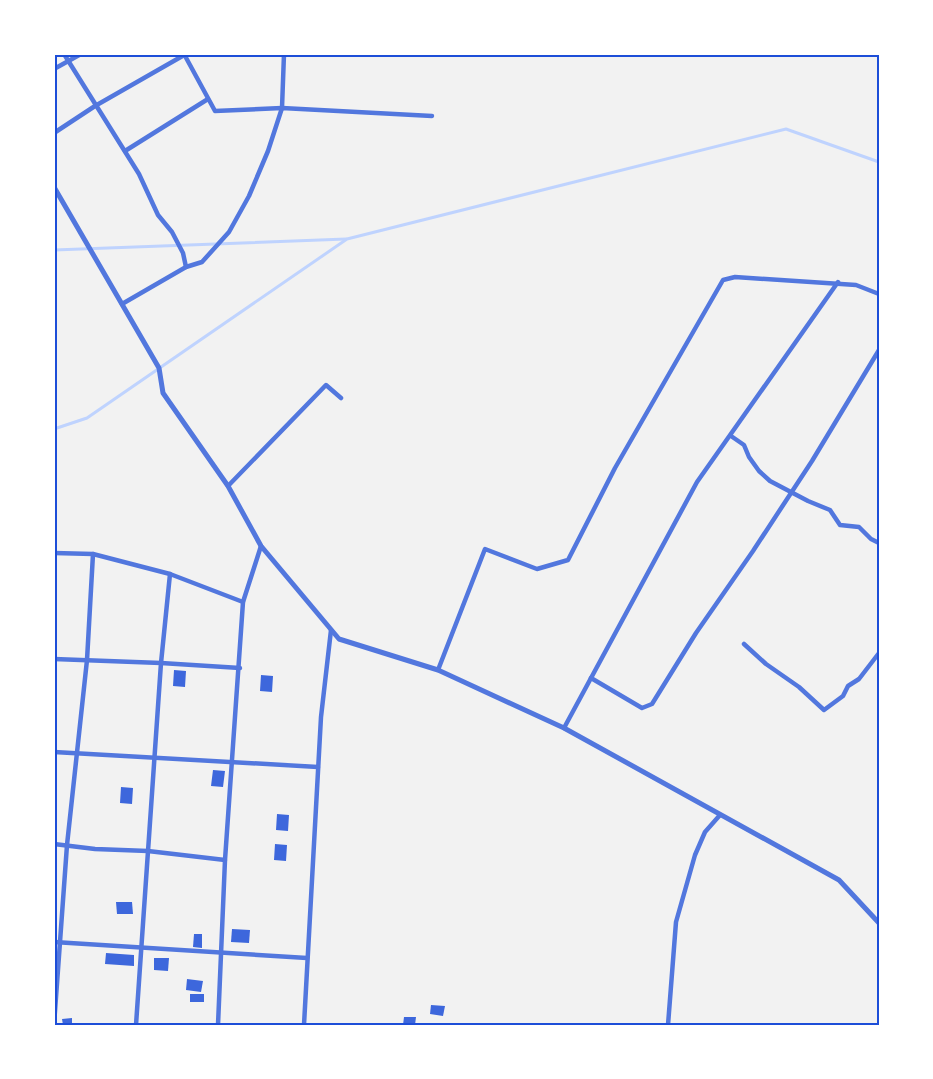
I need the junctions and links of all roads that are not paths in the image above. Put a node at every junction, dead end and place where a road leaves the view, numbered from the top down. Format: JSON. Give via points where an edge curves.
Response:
{"nodes":[{"id":1,"x":64,"y":54,"type":"edge"},
{"id":2,"x":81,"y":54,"type":"edge"},
{"id":3,"x":185,"y":54,"type":"edge"},
{"id":4,"x":285,"y":54,"type":"edge"},
{"id":5,"x":68,"y":61,"type":"junction"},
{"id":6,"x":54,"y":69,"type":"edge"},
{"id":7,"x":208,"y":99,"type":"junction"},
{"id":8,"x":95,"y":106,"type":"junction"},
{"id":9,"x":282,"y":108,"type":"junction"},
{"id":10,"x":432,"y":116,"type":"dead end"},
{"id":11,"x":54,"y":133,"type":"edge"},
{"id":12,"x":125,"y":151,"type":"junction"},
{"id":13,"x":54,"y":187,"type":"edge"},
{"id":14,"x":186,"y":267,"type":"junction"},
{"id":15,"x":838,"y":282,"type":"junction"},
{"id":16,"x":879,"y":294,"type":"edge"},
{"id":17,"x":122,"y":304,"type":"junction"},
{"id":18,"x":879,"y":350,"type":"edge"},
{"id":19,"x":341,"y":398,"type":"dead end"},
{"id":20,"x":731,"y":436,"type":"junction"},
{"id":21,"x":228,"y":486,"type":"junction"},
{"id":22,"x":790,"y":492,"type":"junction"},
{"id":23,"x":879,"y":543,"type":"edge"},
{"id":24,"x":261,"y":546,"type":"junction"},
{"id":25,"x":54,"y":553,"type":"edge"},
{"id":26,"x":93,"y":554,"type":"junction"},
{"id":27,"x":170,"y":574,"type":"junction"},
{"id":28,"x":243,"y":602,"type":"junction"},
{"id":29,"x":331,"y":630,"type":"junction"},
{"id":30,"x":744,"y":644,"type":"dead end"},
{"id":31,"x":879,"y":653,"type":"edge"},
{"id":32,"x":54,"y":659,"type":"edge"},
{"id":33,"x":87,"y":660,"type":"junction"},
{"id":34,"x":161,"y":663,"type":"junction"},
{"id":35,"x":240,"y":668,"type":"junction"},
{"id":36,"x":438,"y":670,"type":"junction"},
{"id":37,"x":591,"y":678,"type":"junction"},
{"id":38,"x":564,"y":728,"type":"junction"},
{"id":39,"x":54,"y":752,"type":"edge"},
{"id":40,"x":76,"y":754,"type":"junction"},
{"id":41,"x":154,"y":758,"type":"junction"},
{"id":42,"x":232,"y":762,"type":"junction"},
{"id":43,"x":318,"y":767,"type":"junction"},
{"id":44,"x":720,"y":815,"type":"junction"},
{"id":45,"x":54,"y":844,"type":"edge"},
{"id":46,"x":67,"y":845,"type":"junction"},
{"id":47,"x":148,"y":851,"type":"junction"},
{"id":48,"x":225,"y":861,"type":"junction"},
{"id":49,"x":879,"y":923,"type":"edge"},
{"id":50,"x":57,"y":942,"type":"edge"},
{"id":51,"x":141,"y":947,"type":"junction"},
{"id":52,"x":220,"y":952,"type":"junction"},
{"id":53,"x":307,"y":958,"type":"junction"},
{"id":54,"x":54,"y":1025,"type":"edge"},
{"id":55,"x":136,"y":1025,"type":"edge"},
{"id":56,"x":218,"y":1025,"type":"edge"},
{"id":57,"x":304,"y":1025,"type":"edge"},
{"id":58,"x":668,"y":1025,"type":"edge"}],
"edges":[{"from":1,"to":5,"type":"street"},
{"from":2,"to":5,"type":"street"},
{"from":3,"to":7,"type":"street"},
{"from":3,"to":8,"type":"street"},
{"from":4,"to":9,"type":"street"},
{"from":5,"to":6,"type":"street"},
{"from":5,"to":8,"type":"street"},
{"from":7,"to":9,"type":"street","via":[[215,111]]},
{"from":7,"to":12,"type":"street"},
{"from":8,"to":11,"type":"street"},
{"from":8,"to":12,"type":"street"},
{"from":9,"to":10,"type":"street"},
{"from":9,"to":14,"type":"street","via":[[249,196],[229,232],[202,262]]},
{"from":12,"to":14,"type":"street","via":[[158,215],[172,232]]},
{"from":13,"to":17,"type":"street"},
{"from":14,"to":17,"type":"street"},
{"from":15,"to":16,"type":"street"},
{"from":15,"to":20,"type":"street"},
{"from":15,"to":36,"type":"street","via":[[735,277],[723,280],[615,468],[568,560],[537,569],[485,549]]},
{"from":17,"to":21,"type":"street","via":[[159,368],[163,393]]},
{"from":18,"to":22,"type":"street"},
{"from":19,"to":21,"type":"street","via":[[326,385]]},
{"from":20,"to":22,"type":"street","via":[[744,445],[759,471]]},
{"from":20,"to":37,"type":"street","via":[[697,482]]},
{"from":21,"to":24,"type":"street"},
{"from":22,"to":23,"type":"street","via":[[830,510],[840,525],[859,527]]},
{"from":22,"to":37,"type":"street","via":[[652,704],[642,708]]},
{"from":24,"to":28,"type":"street"},
{"from":24,"to":29,"type":"street"},
{"from":25,"to":26,"type":"street"},
{"from":26,"to":27,"type":"street"},
{"from":26,"to":33,"type":"street"},
{"from":27,"to":28,"type":"street"},
{"from":27,"to":34,"type":"street"},
{"from":28,"to":35,"type":"street"},
{"from":29,"to":36,"type":"street","via":[[339,639]]},
{"from":29,"to":43,"type":"street"},
{"from":30,"to":31,"type":"street","via":[[824,710],[843,696]]},
{"from":32,"to":33,"type":"street"},
{"from":33,"to":34,"type":"street"},
{"from":33,"to":40,"type":"street"},
{"from":34,"to":35,"type":"street"},
{"from":34,"to":41,"type":"street"},
{"from":35,"to":42,"type":"street"},
{"from":36,"to":38,"type":"street"},
{"from":37,"to":38,"type":"street"},
{"from":38,"to":44,"type":"street"},
{"from":39,"to":40,"type":"street"},
{"from":40,"to":41,"type":"street"},
{"from":40,"to":46,"type":"street"},
{"from":41,"to":42,"type":"street"},
{"from":41,"to":47,"type":"street"},
{"from":42,"to":43,"type":"street"},
{"from":42,"to":48,"type":"street"},
{"from":43,"to":53,"type":"street"},
{"from":44,"to":49,"type":"street","via":[[839,880]]},
{"from":44,"to":58,"type":"street","via":[[705,832],[695,855],[676,922]]},
{"from":45,"to":46,"type":"street"},
{"from":46,"to":47,"type":"street"},
{"from":46,"to":50,"type":"street"},
{"from":47,"to":48,"type":"street"},
{"from":47,"to":51,"type":"street"},
{"from":48,"to":52,"type":"street"},
{"from":50,"to":51,"type":"street"},
{"from":50,"to":54,"type":"street"},
{"from":51,"to":52,"type":"street"},
{"from":51,"to":55,"type":"street"},
{"from":52,"to":53,"type":"street"},
{"from":52,"to":56,"type":"street"},
{"from":53,"to":57,"type":"street"}]}
